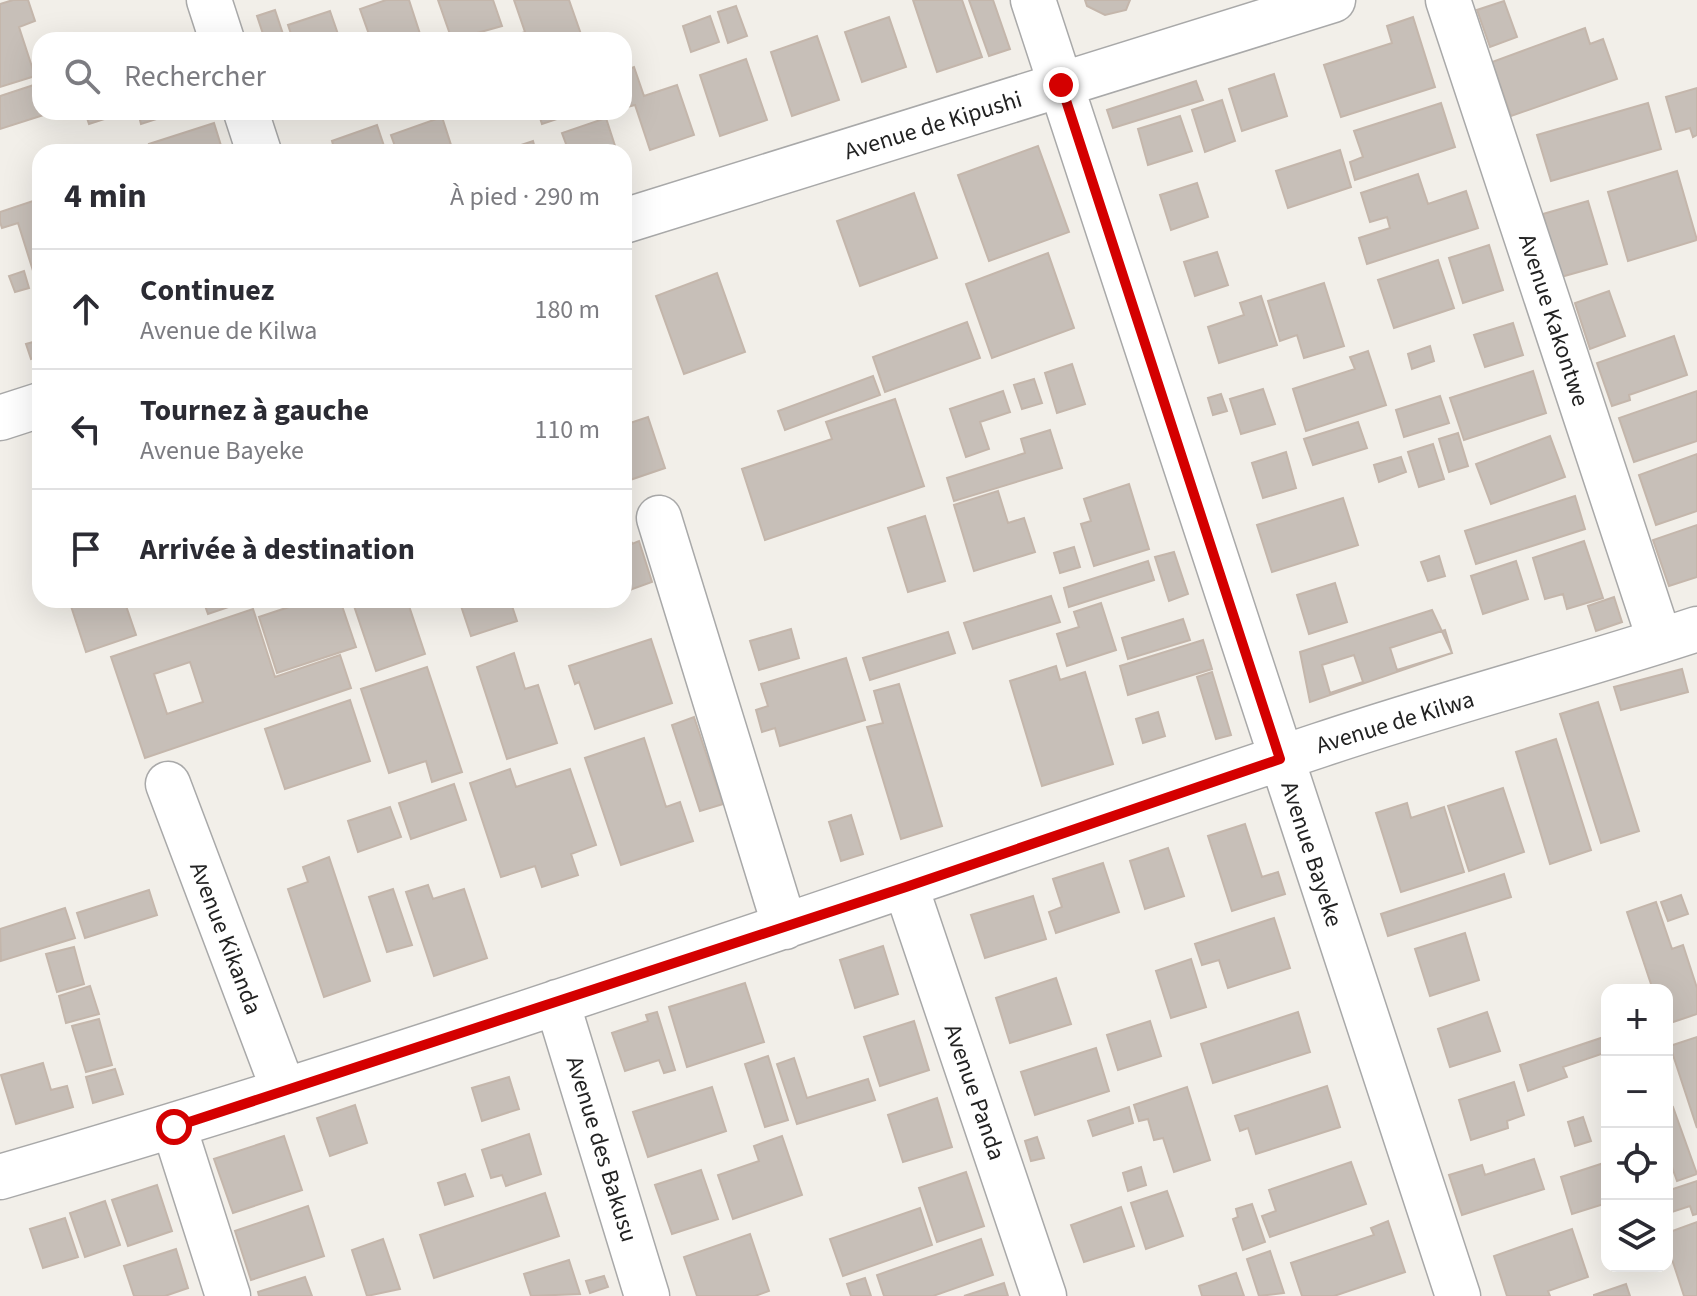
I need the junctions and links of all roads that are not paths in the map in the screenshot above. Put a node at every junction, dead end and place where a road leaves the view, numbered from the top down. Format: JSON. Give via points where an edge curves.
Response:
{"nodes":[{"id":1,"x":209,"y":0,"type":"edge"},
{"id":2,"x":1033,"y":0,"type":"edge"},
{"id":3,"x":1333,"y":0,"type":"edge"},
{"id":4,"x":1448,"y":0,"type":"edge"},
{"id":5,"x":219,"y":32,"type":"edge"},
{"id":6,"x":1061,"y":85,"type":"junction"},
{"id":7,"x":249,"y":120,"type":"edge"},
{"id":8,"x":256,"y":144,"type":"edge"},
{"id":9,"x":632,"y":219,"type":"edge"},
{"id":10,"x":32,"y":408,"type":"edge"},
{"id":11,"x":0,"y":418,"type":"edge"},
{"id":12,"x":659,"y":518,"type":"dead end"},
{"id":13,"x":1678,"y":635,"type":"edge"},
{"id":14,"x":1280,"y":759,"type":"junction"},
{"id":15,"x":168,"y":784,"type":"dead end"},
{"id":16,"x":906,"y":887,"type":"junction"},
{"id":17,"x":785,"y":927,"type":"junction"},
{"id":18,"x":557,"y":1002,"type":"junction"},
{"id":19,"x":284,"y":1091,"type":"junction"},
{"id":20,"x":174,"y":1127,"type":"junction"},
{"id":21,"x":0,"y":1177,"type":"edge"},
{"id":22,"x":228,"y":1296,"type":"edge"},
{"id":23,"x":647,"y":1296,"type":"edge"},
{"id":24,"x":1044,"y":1296,"type":"edge"},
{"id":25,"x":1458,"y":1296,"type":"edge"}],
"edges":[{"from":1,"to":5,"type":"street"},
{"from":2,"to":6,"type":"street","name":"Avenue Bayeke"},
{"from":3,"to":6,"type":"street","name":"Avenue de Kipushi"},
{"from":4,"to":13,"type":"street","name":"Avenue Kakontwe"},
{"from":6,"to":9,"type":"street","name":"Avenue de Kipushi"},
{"from":6,"to":14,"type":"street","name":"Avenue Bayeke"},
{"from":7,"to":8,"type":"street"},
{"from":10,"to":11,"type":"street"},
{"from":12,"to":17,"type":"street"},
{"from":13,"to":14,"type":"street","name":"Avenue de Kilwa"},
{"from":14,"to":16,"type":"street","name":"Avenue de Kilwa"},
{"from":14,"to":25,"type":"street","name":"Avenue Bayeke"},
{"from":15,"to":19,"type":"street","name":"Avenue Kikanda"},
{"from":16,"to":17,"type":"street","name":"Avenue de Kilwa"},
{"from":16,"to":24,"type":"street","name":"Avenue Panda"},
{"from":17,"to":18,"type":"street","name":"Avenue de Kilwa"},
{"from":18,"to":19,"type":"street","name":"Avenue de Kilwa"},
{"from":18,"to":23,"type":"street","name":"Avenue des Bakusu"},
{"from":19,"to":20,"type":"street","name":"Avenue de Kilwa"},
{"from":20,"to":21,"type":"street","name":"Avenue de Kilwa"},
{"from":20,"to":22,"type":"street"}]}
